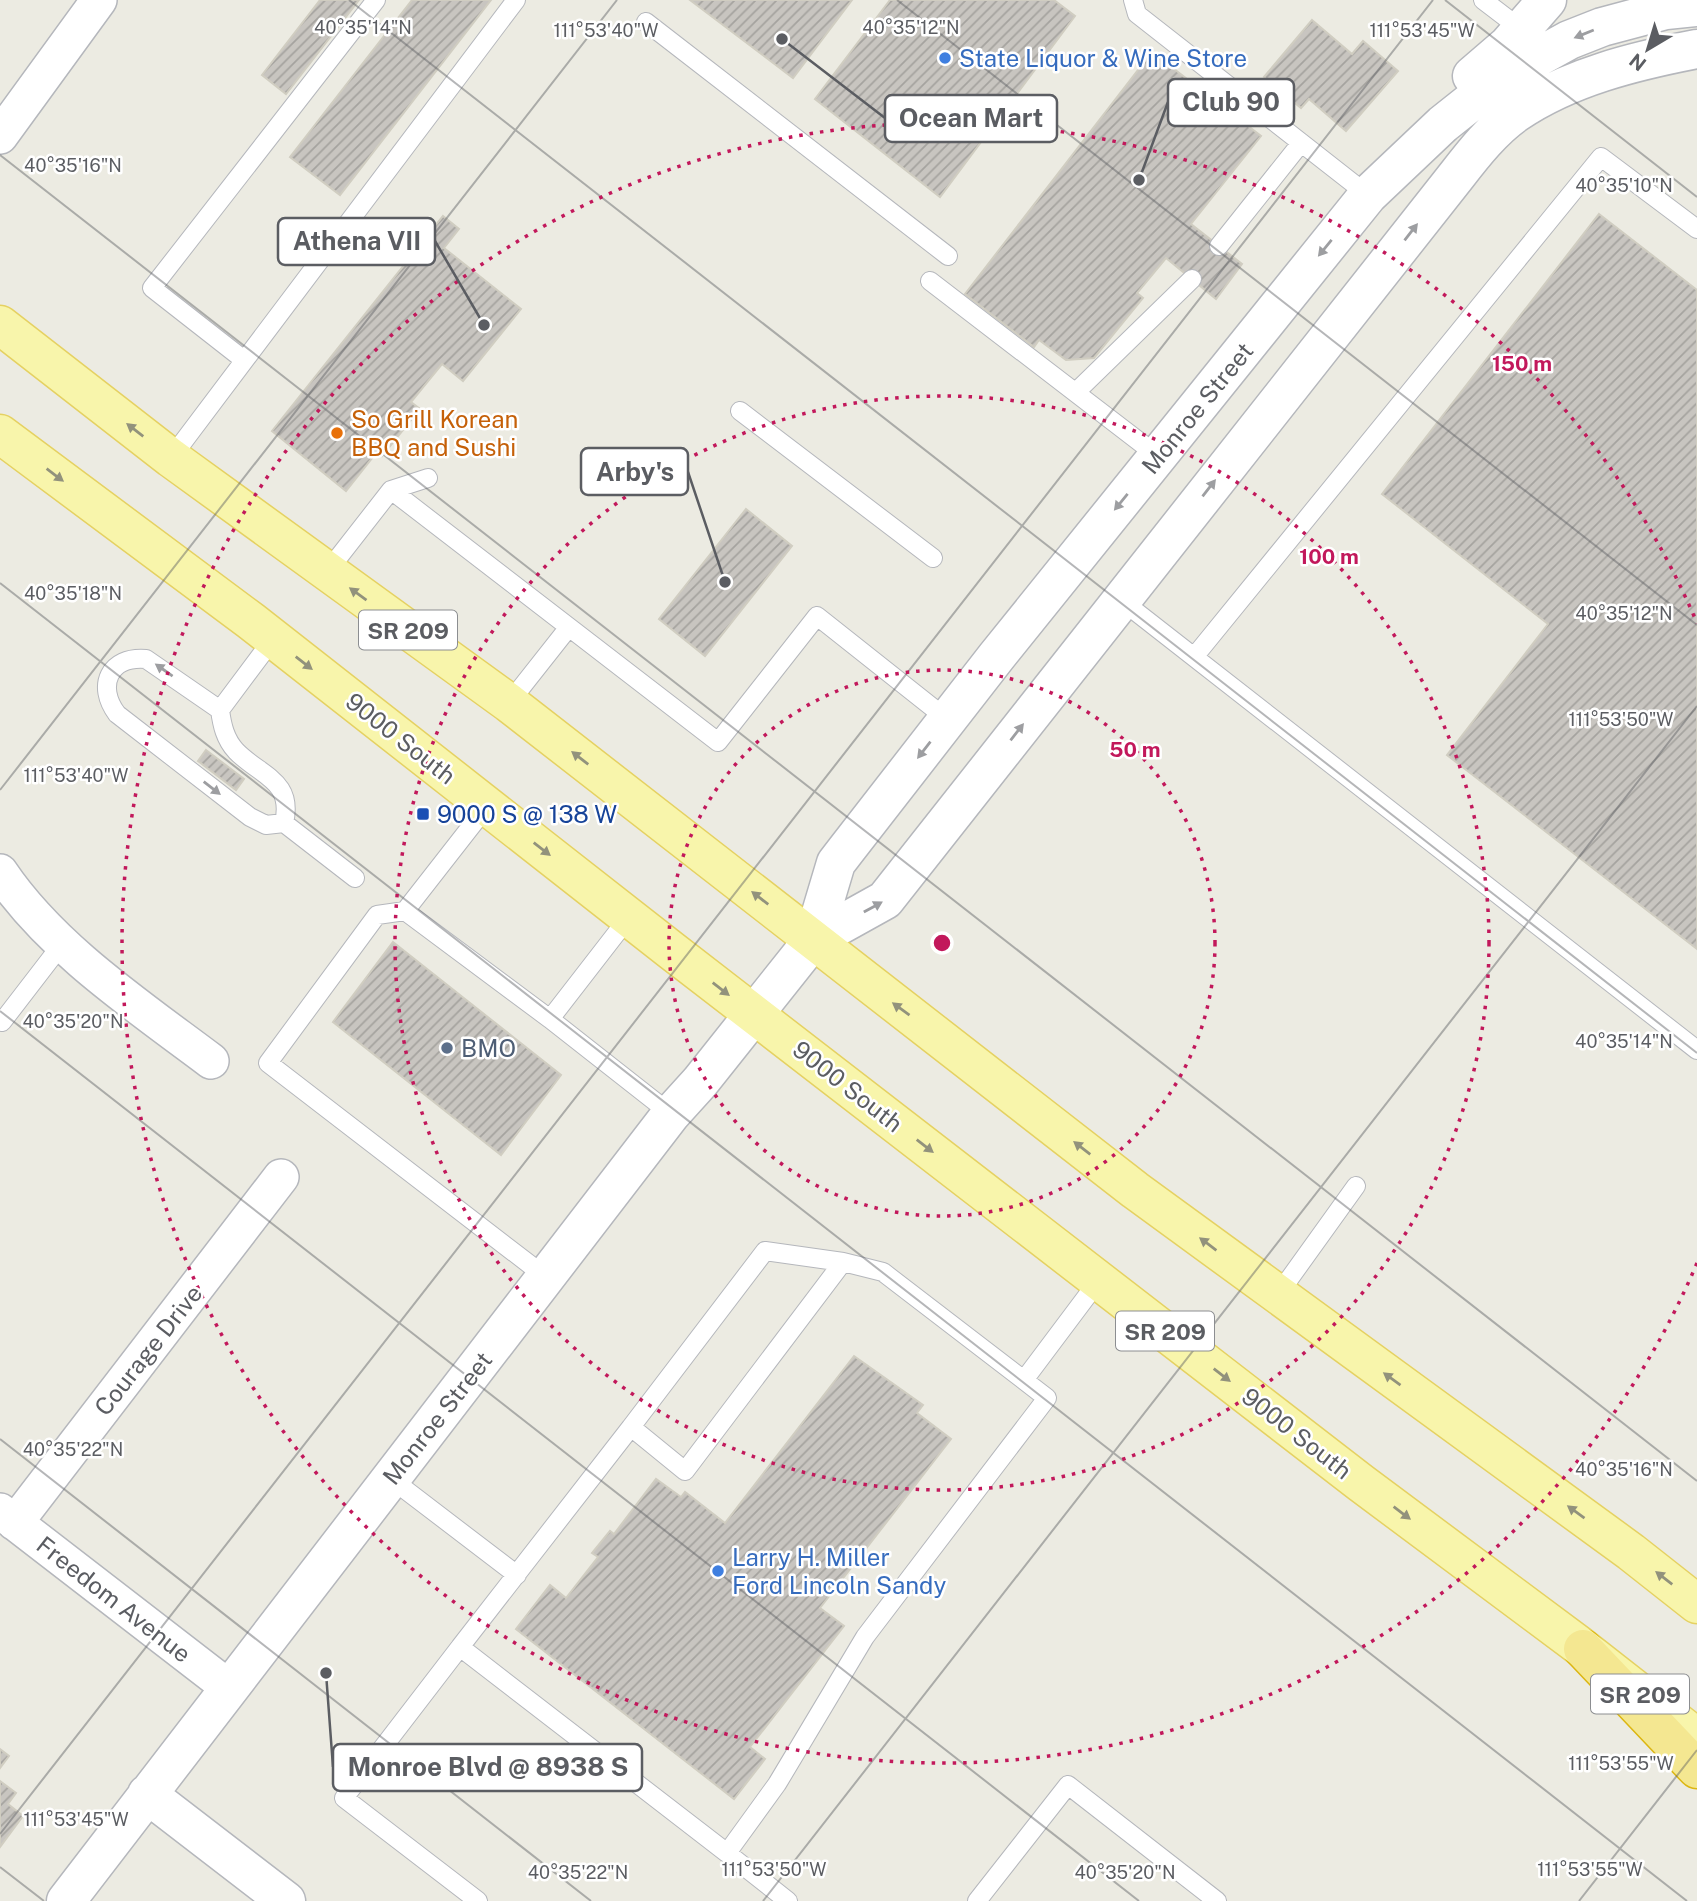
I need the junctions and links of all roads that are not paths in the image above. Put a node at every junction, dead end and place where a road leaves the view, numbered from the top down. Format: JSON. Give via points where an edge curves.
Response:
{"nodes":[{"id":1,"x":99,"y":0,"type":"edge"},
{"id":2,"x":376,"y":0,"type":"edge"},
{"id":3,"x":516,"y":0,"type":"edge"},
{"id":4,"x":1133,"y":0,"type":"edge"},
{"id":5,"x":1483,"y":0,"type":"edge"},
{"id":6,"x":1547,"y":0,"type":"edge"},
{"id":7,"x":1697,"y":7,"type":"edge"},
{"id":8,"x":646,"y":22,"type":"dead end"},
{"id":9,"x":1697,"y":26,"type":"edge"},
{"id":10,"x":1521,"y":29,"type":"junction"},
{"id":11,"x":1697,"y":49,"type":"edge"},
{"id":12,"x":1516,"y":113,"type":"junction"},
{"id":13,"x":0,"y":136,"type":"edge"},
{"id":14,"x":1301,"y":143,"type":"junction"},
{"id":15,"x":1368,"y":195,"type":"junction"},
{"id":16,"x":1697,"y":229,"type":"edge"},
{"id":17,"x":1219,"y":246,"type":"dead end"},
{"id":18,"x":948,"y":256,"type":"dead end"},
{"id":19,"x":1192,"y":279,"type":"dead end"},
{"id":20,"x":930,"y":281,"type":"dead end"},
{"id":21,"x":0,"y":325,"type":"edge"},
{"id":22,"x":244,"y":359,"type":"junction"},
{"id":23,"x":1076,"y":392,"type":"junction"},
{"id":24,"x":740,"y":411,"type":"dead end"},
{"id":25,"x":0,"y":434,"type":"edge"},
{"id":26,"x":1158,"y":456,"type":"junction"},
{"id":27,"x":171,"y":458,"type":"junction"},
{"id":28,"x":428,"y":478,"type":"dead end"},
{"id":29,"x":391,"y":490,"type":"junction"},
{"id":30,"x":933,"y":558,"type":"dead end"},
{"id":31,"x":327,"y":572,"type":"junction"},
{"id":32,"x":1121,"y":600,"type":"junction"},
{"id":33,"x":569,"y":627,"type":"junction"},
{"id":34,"x":273,"y":639,"type":"junction"},
{"id":35,"x":1194,"y":657,"type":"junction"},
{"id":36,"x":509,"y":703,"type":"junction"},
{"id":37,"x":220,"y":710,"type":"junction"},
{"id":38,"x":947,"y":719,"type":"junction"},
{"id":39,"x":487,"y":806,"type":"junction"},
{"id":40,"x":284,"y":823,"type":"junction"},
{"id":41,"x":0,"y":872,"type":"edge"},
{"id":42,"x":355,"y":878,"type":"dead end"},
{"id":43,"x":405,"y":911,"type":"junction"},
{"id":44,"x":629,"y":917,"type":"junction"},
{"id":45,"x":813,"y":940,"type":"junction"},
{"id":46,"x":62,"y":944,"type":"junction"},
{"id":47,"x":755,"y":1014,"type":"junction"},
{"id":48,"x":550,"y":1019,"type":"junction"},
{"id":49,"x":2,"y":1022,"type":"edge"},
{"id":50,"x":1697,"y":1050,"type":"edge"},
{"id":51,"x":211,"y":1060,"type":"dead end"},
{"id":52,"x":671,"y":1114,"type":"junction"},
{"id":53,"x":281,"y":1177,"type":"dead end"},
{"id":54,"x":1356,"y":1186,"type":"dead end"},
{"id":55,"x":844,"y":1262,"type":"junction"},
{"id":56,"x":546,"y":1277,"type":"junction"},
{"id":57,"x":1099,"y":1280,"type":"junction"},
{"id":58,"x":1277,"y":1296,"type":"junction"},
{"id":59,"x":1024,"y":1380,"type":"junction"},
{"id":60,"x":631,"y":1427,"type":"junction"},
{"id":61,"x":390,"y":1478,"type":"junction"},
{"id":62,"x":7,"y":1517,"type":"edge"},
{"id":63,"x":517,"y":1575,"type":"junction"},
{"id":64,"x":1697,"y":1604,"type":"edge"},
{"id":65,"x":460,"y":1647,"type":"junction"},
{"id":66,"x":1583,"y":1649,"type":"junction"},
{"id":67,"x":228,"y":1688,"type":"junction"},
{"id":68,"x":1697,"y":1738,"type":"edge"},
{"id":69,"x":1697,"y":1769,"type":"edge"},
{"id":70,"x":147,"y":1794,"type":"junction"},
{"id":71,"x":727,"y":1853,"type":"junction"},
{"id":72,"x":1193,"y":1894,"type":"edge"},
{"id":73,"x":66,"y":1901,"type":"edge"},
{"id":74,"x":286,"y":1901,"type":"edge"},
{"id":75,"x":478,"y":1901,"type":"edge"},
{"id":76,"x":788,"y":1901,"type":"edge"},
{"id":77,"x":977,"y":1901,"type":"edge"},
{"id":78,"x":1217,"y":1901,"type":"edge"}],
"edges":[{"from":1,"to":13,"type":"street"},
{"from":2,"to":22,"type":"lane","via":[[152,288]]},
{"from":3,"to":22,"type":"lane"},
{"from":4,"to":14,"type":"lane","via":[[1137,14]]},
{"from":5,"to":10,"type":"lane"},
{"from":6,"to":10,"type":"street"},
{"from":7,"to":15,"type":"street","name":"Monroe Street","one_way":true,"via":[[1602,27],[1540,56],[1452,117]]},
{"from":8,"to":18,"type":"lane"},
{"from":9,"to":12,"type":"street","via":[[1597,58]]},
{"from":10,"to":15,"type":"street","via":[[1415,129]]},
{"from":11,"to":12,"type":"street","name":"Monroe Street","via":[[1605,71]]},
{"from":32,"to":12,"type":"street","name":"Monroe Street","one_way":true,"via":[[1474,153]]},
{"from":14,"to":15,"type":"lane"},
{"from":14,"to":17,"type":"lane"},
{"from":15,"to":26,"type":"street","name":"Monroe Street","one_way":true},
{"from":16,"to":35,"type":"lane","via":[[1601,157]]},
{"from":19,"to":23,"type":"lane"},
{"from":20,"to":23,"type":"lane"},
{"from":27,"to":21,"type":"main road","number":"SR 209","one_way":true},
{"from":22,"to":27,"type":"lane"},
{"from":23,"to":26,"type":"lane"},
{"from":24,"to":30,"type":"lane"},
{"from":25,"to":34,"type":"main road","name":"9000 South","number":"SR 209","one_way":true},
{"from":26,"to":38,"type":"street","name":"Monroe Street","one_way":true},
{"from":27,"to":31,"type":"main road","number":"SR 209"},
{"from":28,"to":29,"type":"lane"},
{"from":29,"to":31,"type":"lane"},
{"from":29,"to":33,"type":"lane"},
{"from":36,"to":31,"type":"main road","number":"SR 209","one_way":true},
{"from":32,"to":35,"type":"lane"},
{"from":45,"to":32,"type":"street","name":"Monroe Street","one_way":true,"via":[[885,900]]},
{"from":33,"to":36,"type":"lane"},
{"from":33,"to":38,"type":"lane","via":[[718,742],[817,616]]},
{"from":34,"to":37,"type":"lane"},
{"from":34,"to":39,"type":"main road","name":"9000 South","number":"SR 209","one_way":true},
{"from":35,"to":50,"type":"lane"},
{"from":45,"to":36,"type":"main road","number":"SR 209","one_way":true},
{"from":37,"to":40,"type":"lane","via":[[223,731],[235,750],[284,793],[288,809]]},
{"from":37,"to":40,"type":"lane","one_way":true,"via":[[146,659],[122,662],[107,680],[106,692],[117,714],[250,817],[266,825]]},
{"from":38,"to":45,"type":"street","name":"Monroe Street","one_way":true,"via":[[836,863]]},
{"from":39,"to":43,"type":"lane"},
{"from":39,"to":44,"type":"main road","name":"9000 South","number":"SR 209","one_way":true},
{"from":40,"to":42,"type":"lane"},
{"from":41,"to":46,"type":"street","via":[[18,899]]},
{"from":43,"to":48,"type":"lane"},
{"from":43,"to":56,"type":"lane","via":[[377,915],[268,1063]]},
{"from":44,"to":47,"type":"main road","name":"9000 South","number":"SR 209","one_way":true},
{"from":44,"to":48,"type":"lane"},
{"from":45,"to":47,"type":"street","name":"Monroe Street"},
{"from":58,"to":45,"type":"main road","number":"SR 209","one_way":true},
{"from":46,"to":49,"type":"lane"},
{"from":46,"to":51,"type":"street"},
{"from":47,"to":52,"type":"street","name":"Monroe Street"},
{"from":47,"to":57,"type":"main road","name":"9000 South","number":"SR 209","one_way":true},
{"from":48,"to":52,"type":"lane"},
{"from":52,"to":56,"type":"street","name":"Monroe Street"},
{"from":53,"to":62,"type":"street","name":"Courage Drive"},
{"from":54,"to":58,"type":"lane"},
{"from":55,"to":59,"type":"lane","via":[[883,1272]]},
{"from":55,"to":60,"type":"lane","via":[[765,1251]]},
{"from":55,"to":60,"type":"lane","via":[[685,1471]]},
{"from":56,"to":61,"type":"street","name":"Monroe Street"},
{"from":57,"to":59,"type":"lane"},
{"from":57,"to":66,"type":"main road","name":"9000 South","number":"SR 209","one_way":true},
{"from":64,"to":58,"type":"main road","number":"SR 209","one_way":true},
{"from":59,"to":71,"type":"lane","via":[[1047,1398],[866,1637],[777,1784]]},
{"from":60,"to":63,"type":"lane"},
{"from":61,"to":63,"type":"lane"},
{"from":61,"to":67,"type":"street","name":"Monroe Street"},
{"from":62,"to":67,"type":"street","name":"Freedom Avenue"},
{"from":63,"to":65,"type":"lane"},
{"from":65,"to":71,"type":"lane"},
{"from":65,"to":75,"type":"lane","via":[[344,1798]]},
{"from":66,"to":68,"type":"main road","name":"9000 South","number":"SR 209"},
{"from":66,"to":69,"type":"highway"},
{"from":67,"to":70,"type":"street","name":"Monroe Street"},
{"from":70,"to":73,"type":"street","name":"Monroe Street"},
{"from":70,"to":74,"type":"street"},
{"from":71,"to":76,"type":"lane"},
{"from":72,"to":77,"type":"lane","via":[[1068,1785]]},
{"from":72,"to":78,"type":"lane"}]}
